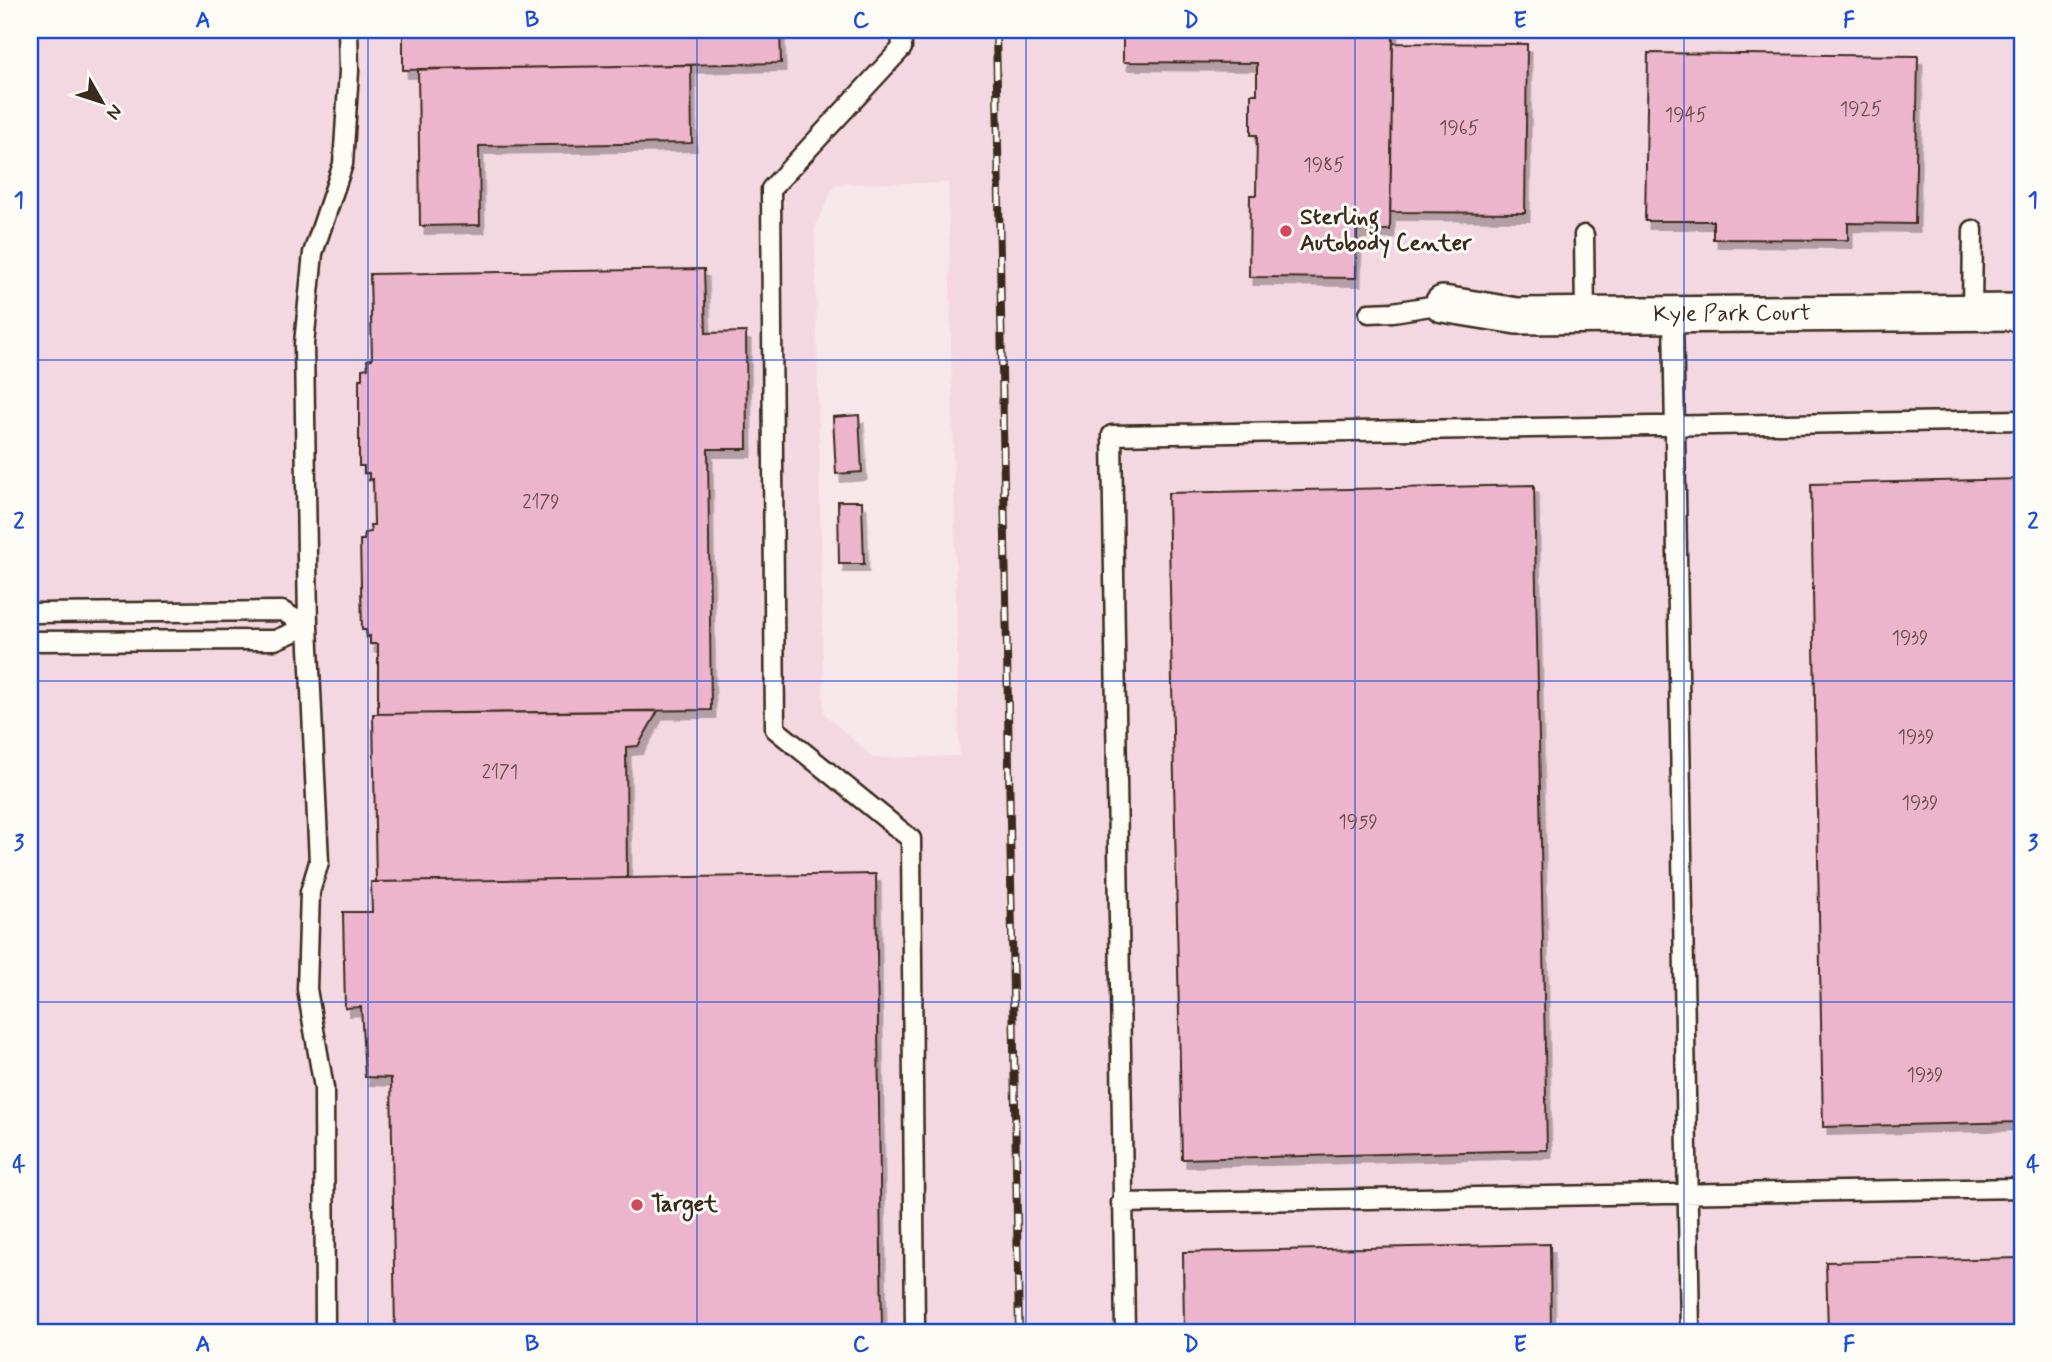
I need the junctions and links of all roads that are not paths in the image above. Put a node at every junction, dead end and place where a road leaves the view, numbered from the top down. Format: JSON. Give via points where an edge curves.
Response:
{"nodes":[{"id":1,"x":348,"y":30,"type":"edge"},
{"id":2,"x":901,"y":30,"type":"edge"},
{"id":3,"x":1973,"y":230,"type":"dead end"},
{"id":4,"x":1584,"y":234,"type":"dead end"},
{"id":5,"x":1443,"y":304,"type":"joint"},
{"id":6,"x":1972,"y":312,"type":"junction"},
{"id":7,"x":2022,"y":312,"type":"edge"},
{"id":8,"x":1369,"y":313,"type":"dead end"},
{"id":9,"x":1673,"y":315,"type":"junction"},
{"id":10,"x":1585,"y":316,"type":"junction"},
{"id":11,"x":2022,"y":420,"type":"edge"},
{"id":12,"x":1675,"y":426,"type":"junction"},
{"id":13,"x":30,"y":613,"type":"edge"},
{"id":14,"x":308,"y":626,"type":"junction"},
{"id":15,"x":30,"y":641,"type":"edge"},
{"id":16,"x":2022,"y":1188,"type":"edge"},
{"id":17,"x":1688,"y":1193,"type":"junction"},
{"id":18,"x":1121,"y":1203,"type":"junction"},
{"id":19,"x":325,"y":1332,"type":"edge"},
{"id":20,"x":915,"y":1332,"type":"edge"},
{"id":21,"x":1125,"y":1332,"type":"edge"},
{"id":22,"x":1690,"y":1332,"type":"edge"}],
"edges":[{"from":1,"to":14,"type":"lane","via":[[343,164],[313,253],[304,344]]},
{"from":2,"to":20,"type":"lane","via":[[902,48],[771,189],[775,729],[911,839]]},
{"from":3,"to":6,"type":"lane"},
{"from":4,"to":10,"type":"lane"},
{"from":5,"to":8,"type":"lane"},
{"from":5,"to":10,"type":"street","name":"Kyle Park Court","via":[[1517,316]]},
{"from":6,"to":7,"type":"street","name":"Kyle Park Court"},
{"from":6,"to":9,"type":"street","name":"Kyle Park Court"},
{"from":9,"to":10,"type":"street","name":"Kyle Park Court"},
{"from":9,"to":12,"type":"lane"},
{"from":11,"to":12,"type":"lane"},
{"from":12,"to":17,"type":"lane"},
{"from":12,"to":18,"type":"lane","via":[[1112,435]]},
{"from":13,"to":14,"type":"lane","via":[[282,611]]},
{"from":14,"to":15,"type":"lane","via":[[275,640]]},
{"from":14,"to":19,"type":"lane","via":[[319,862],[310,892],[307,989],[324,1088]]},
{"from":16,"to":17,"type":"lane"},
{"from":17,"to":18,"type":"lane"},
{"from":17,"to":22,"type":"lane"},
{"from":18,"to":21,"type":"lane"}]}
